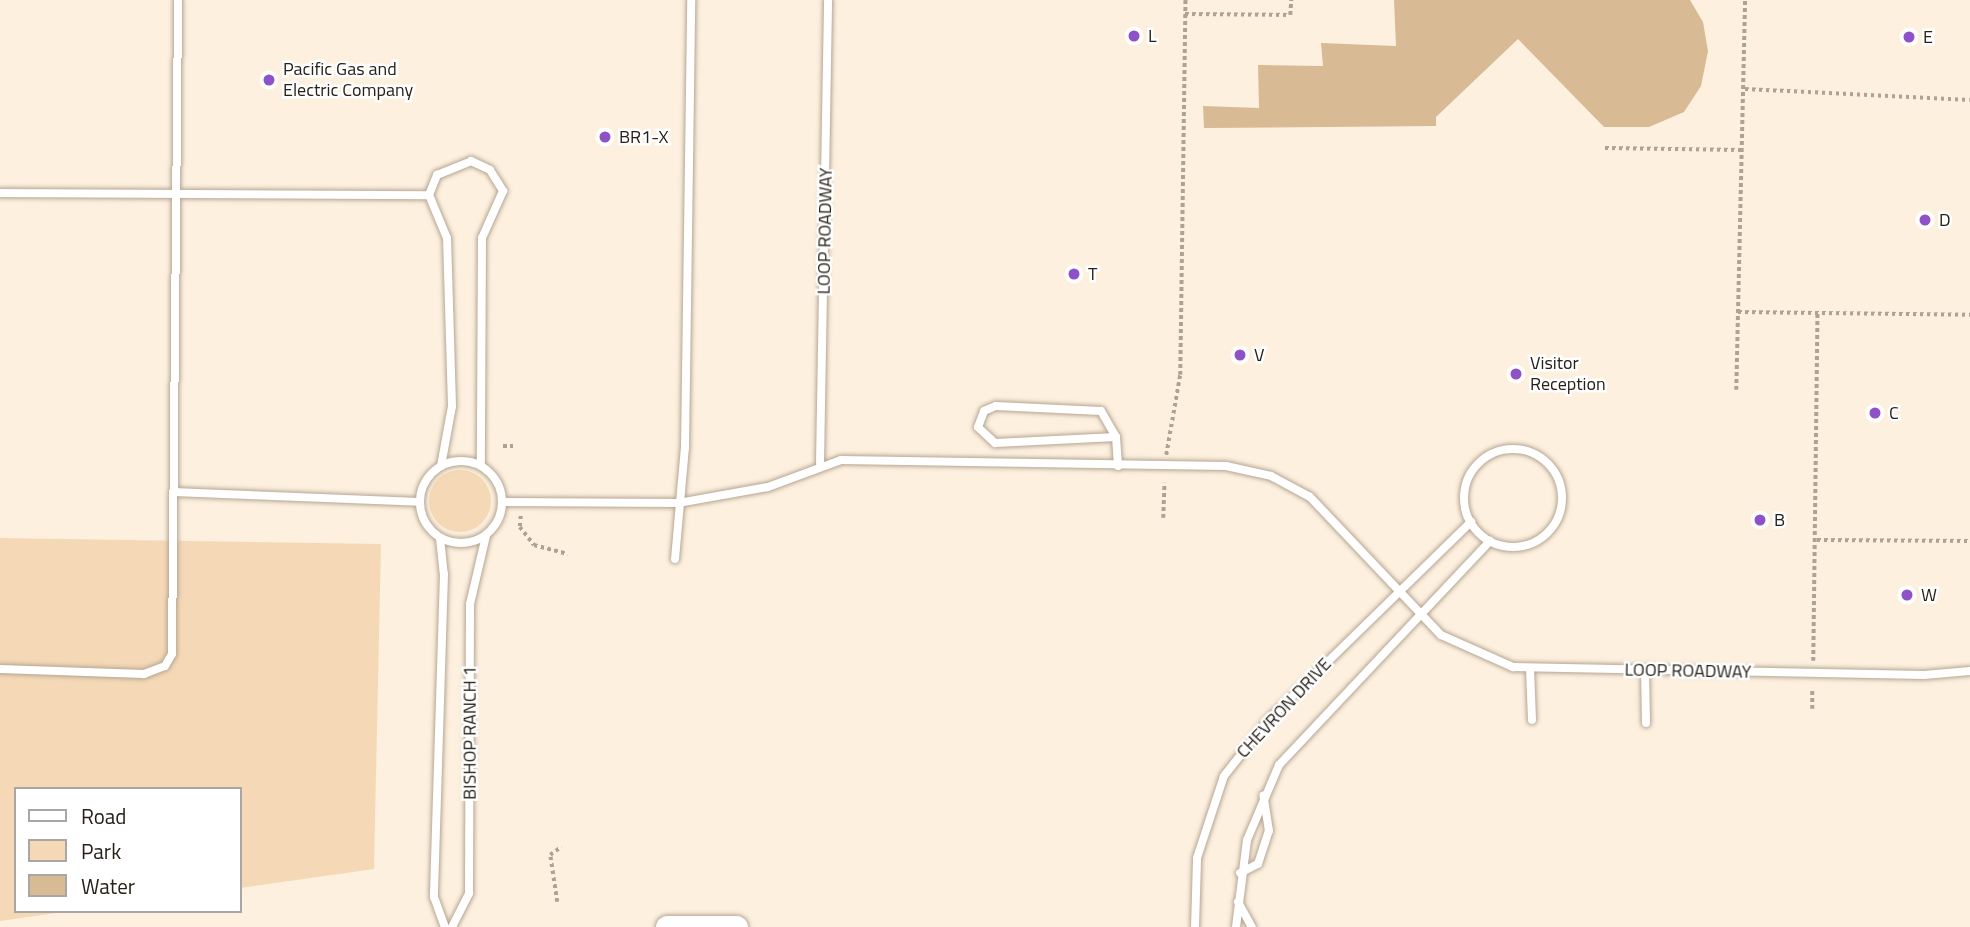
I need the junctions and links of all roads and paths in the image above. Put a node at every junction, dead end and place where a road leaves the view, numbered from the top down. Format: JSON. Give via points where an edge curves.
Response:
{"nodes":[{"id":1,"x":178,"y":0,"type":"edge"},
{"id":2,"x":691,"y":0,"type":"edge"},
{"id":3,"x":828,"y":0,"type":"edge"},
{"id":4,"x":1185,"y":0,"type":"edge"},
{"id":5,"x":1291,"y":0,"type":"edge"},
{"id":6,"x":1745,"y":0,"type":"edge"},
{"id":7,"x":1185,"y":14,"type":"junction"},
{"id":8,"x":1744,"y":89,"type":"junction"},
{"id":9,"x":1970,"y":100,"type":"edge"},
{"id":10,"x":1605,"y":148,"type":"dead end"},
{"id":11,"x":1742,"y":150,"type":"junction"},
{"id":12,"x":174,"y":192,"type":"junction"},
{"id":13,"x":0,"y":193,"type":"edge"},
{"id":14,"x":429,"y":195,"type":"junction"},
{"id":15,"x":1738,"y":312,"type":"junction"},
{"id":16,"x":1817,"y":313,"type":"junction"},
{"id":17,"x":1970,"y":315,"type":"edge"},
{"id":18,"x":1736,"y":390,"type":"dead end"},
{"id":19,"x":1116,"y":437,"type":"junction"},
{"id":20,"x":503,"y":446,"type":"dead end"},
{"id":21,"x":517,"y":446,"type":"dead end"},
{"id":22,"x":1166,"y":456,"type":"dead end"},
{"id":23,"x":820,"y":463,"type":"junction"},
{"id":24,"x":481,"y":465,"type":"junction"},
{"id":25,"x":441,"y":466,"type":"junction"},
{"id":26,"x":1118,"y":466,"type":"junction"},
{"id":27,"x":1164,"y":483,"type":"dead end"},
{"id":28,"x":173,"y":492,"type":"junction"},
{"id":29,"x":419,"y":502,"type":"junction"},
{"id":30,"x":503,"y":502,"type":"junction"},
{"id":31,"x":678,"y":503,"type":"junction"},
{"id":32,"x":521,"y":516,"type":"dead end"},
{"id":33,"x":1163,"y":518,"type":"dead end"},
{"id":34,"x":1471,"y":522,"type":"junction"},
{"id":35,"x":486,"y":536,"type":"junction"},
{"id":36,"x":440,"y":538,"type":"junction"},
{"id":37,"x":1816,"y":540,"type":"junction"},
{"id":38,"x":1490,"y":541,"type":"junction"},
{"id":39,"x":1970,"y":541,"type":"edge"},
{"id":40,"x":568,"y":554,"type":"dead end"},
{"id":41,"x":675,"y":559,"type":"dead end"},
{"id":42,"x":1396,"y":592,"type":"junction"},
{"id":43,"x":1420,"y":615,"type":"junction"},
{"id":44,"x":1813,"y":661,"type":"dead end"},
{"id":45,"x":1530,"y":668,"type":"junction"},
{"id":46,"x":0,"y":669,"type":"edge"},
{"id":47,"x":1645,"y":670,"type":"junction"},
{"id":48,"x":1970,"y":671,"type":"edge"},
{"id":49,"x":1812,"y":690,"type":"dead end"},
{"id":50,"x":1812,"y":709,"type":"dead end"},
{"id":51,"x":1532,"y":719,"type":"dead end"},
{"id":52,"x":1646,"y":723,"type":"dead end"},
{"id":53,"x":1263,"y":792,"type":"junction"},
{"id":54,"x":561,"y":847,"type":"dead end"},
{"id":55,"x":1240,"y":873,"type":"junction"},
{"id":56,"x":1237,"y":901,"type":"junction"},
{"id":57,"x":557,"y":902,"type":"dead end"},
{"id":58,"x":445,"y":927,"type":"edge"},
{"id":59,"x":452,"y":927,"type":"edge"},
{"id":60,"x":667,"y":927,"type":"edge"},
{"id":61,"x":736,"y":927,"type":"edge"},
{"id":62,"x":1195,"y":927,"type":"edge"},
{"id":63,"x":1236,"y":927,"type":"edge"},
{"id":64,"x":1252,"y":927,"type":"edge"}],
"edges":[{"from":1,"to":12,"type":"lane"},
{"from":2,"to":31,"type":"lane","via":[[685,448]]},
{"from":3,"to":23,"type":"lane","name":"LOOP ROADWAY"},
{"from":4,"to":7,"type":"path"},
{"from":5,"to":7,"type":"path","via":[[1290,15]]},
{"from":6,"to":8,"type":"path"},
{"from":7,"to":22,"type":"path","via":[[1180,375]]},
{"from":8,"to":9,"type":"path"},
{"from":8,"to":11,"type":"path"},
{"from":10,"to":11,"type":"path"},
{"from":11,"to":15,"type":"path"},
{"from":12,"to":13,"type":"lane"},
{"from":12,"to":14,"type":"lane"},
{"from":12,"to":28,"type":"lane"},
{"from":14,"to":24,"type":"lane","via":[[437,175],[459,161],[490,170],[503,191],[482,239]]},
{"from":14,"to":25,"type":"lane","via":[[447,238],[452,406]]},
{"from":15,"to":16,"type":"path"},
{"from":15,"to":18,"type":"path"},
{"from":16,"to":17,"type":"path"},
{"from":16,"to":37,"type":"path"},
{"from":19,"to":19,"type":"lane","via":[[1101,411],[1086,408],[996,406],[984,411],[978,427],[995,443]]},
{"from":19,"to":26,"type":"lane"},
{"from":20,"to":21,"type":"path"},
{"from":23,"to":26,"type":"lane","name":"LOOP ROADWAY"},
{"from":23,"to":31,"type":"lane","via":[[768,487]]},
{"from":24,"to":25,"type":"lane","via":[[458,461]]},
{"from":24,"to":30,"type":"lane","via":[[499,484]]},
{"from":25,"to":29,"type":"lane","via":[[425,481]]},
{"from":26,"to":42,"type":"lane","name":"LOOP ROADWAY","via":[[1226,466],[1271,476],[1310,497]]},
{"from":27,"to":33,"type":"path"},
{"from":28,"to":29,"type":"lane"},
{"from":28,"to":46,"type":"lane","via":[[172,654],[165,666],[144,674]]},
{"from":29,"to":36,"type":"lane","via":[[426,524]]},
{"from":30,"to":31,"type":"lane"},
{"from":30,"to":35,"type":"lane"},
{"from":31,"to":41,"type":"lane","via":[[681,540]]},
{"from":32,"to":40,"type":"path","via":[[520,527],[534,545]]},
{"from":34,"to":38,"type":"lane"},
{"from":34,"to":38,"type":"lane","via":[[1464,491],[1479,461],[1501,450],[1526,450],[1553,468],[1562,499],[1551,530],[1522,546]]},
{"from":34,"to":42,"type":"lane","name":"CHEVRON DRIVE"},
{"from":35,"to":36,"type":"lane","via":[[468,544]]},
{"from":35,"to":59,"type":"lane","name":"BISHOP RANCH 1","via":[[470,604],[470,893]]},
{"from":36,"to":58,"type":"lane","name":"BISHOP RANCH 1","via":[[444,574],[433,897]]},
{"from":37,"to":39,"type":"path"},
{"from":37,"to":44,"type":"path"},
{"from":38,"to":43,"type":"lane","name":"CHEVRON DRIVE"},
{"from":42,"to":43,"type":"lane","name":"LOOP ROADWAY"},
{"from":42,"to":62,"type":"lane","name":"CHEVRON DRIVE","via":[[1268,720],[1224,776],[1197,858]]},
{"from":43,"to":45,"type":"lane","name":"LOOP ROADWAY","via":[[1477,656]]},
{"from":43,"to":53,"type":"lane","name":"CHEVRON DRIVE","via":[[1296,745]]},
{"from":45,"to":47,"type":"lane","name":"LOOP ROADWAY"},
{"from":45,"to":51,"type":"lane"},
{"from":47,"to":48,"type":"lane","name":"LOOP ROADWAY"},
{"from":47,"to":52,"type":"lane"},
{"from":49,"to":50,"type":"path"},
{"from":53,"to":55,"type":"lane","name":"CHEVRON DRIVE"},
{"from":53,"to":55,"type":"lane","via":[[1269,831],[1258,864]]},
{"from":54,"to":57,"type":"path","via":[[550,855]]},
{"from":55,"to":56,"type":"lane","name":"CHEVRON DRIVE"},
{"from":56,"to":63,"type":"lane","name":"CHEVRON DRIVE"},
{"from":56,"to":64,"type":"lane"},
{"from":60,"to":61,"type":"main road"}]}
